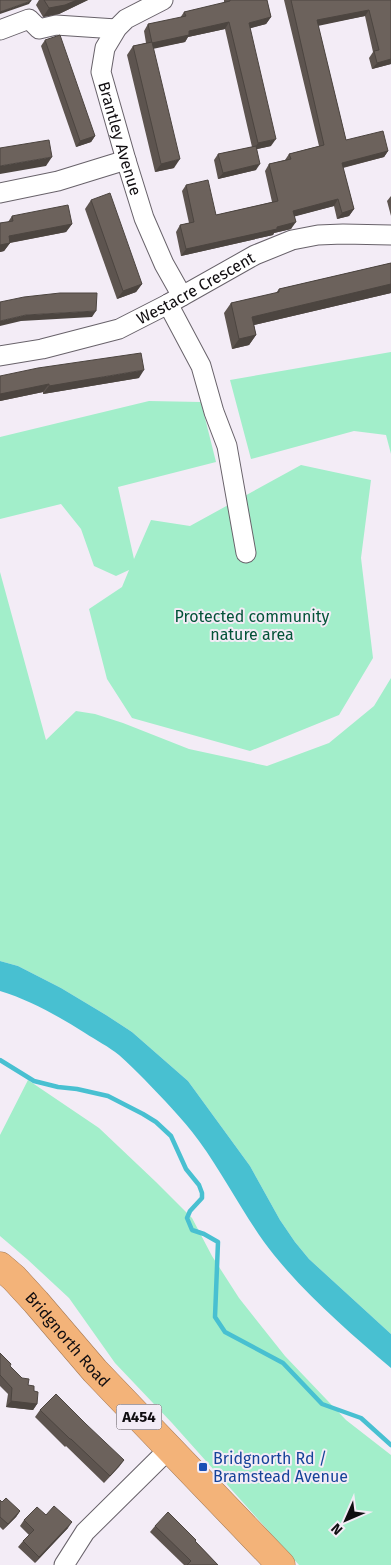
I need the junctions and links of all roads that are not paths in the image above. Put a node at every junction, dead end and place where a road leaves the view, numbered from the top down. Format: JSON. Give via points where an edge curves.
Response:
{"nodes":[{"id":1,"x":163,"y":0,"type":"edge"},
{"id":2,"x":116,"y":29,"type":"junction"},
{"id":3,"x":0,"y":30,"type":"edge"},
{"id":4,"x":126,"y":160,"type":"junction"},
{"id":5,"x":0,"y":193,"type":"edge"},
{"id":6,"x":391,"y":235,"type":"edge"},
{"id":7,"x":175,"y":300,"type":"junction"},
{"id":8,"x":0,"y":356,"type":"edge"},
{"id":9,"x":246,"y":553,"type":"dead end"},
{"id":10,"x":0,"y":1266,"type":"edge"},
{"id":11,"x":170,"y":1448,"type":"junction"},
{"id":12,"x":64,"y":1565,"type":"edge"},
{"id":13,"x":281,"y":1565,"type":"edge"}],
"edges":[{"from":1,"to":2,"type":"street","name":"Brantley Avenue","via":[[126,19]]},
{"from":2,"to":3,"type":"street","via":[[56,25],[39,28],[29,19]]},
{"from":2,"to":4,"type":"street","name":"Brantley Avenue","via":[[105,48],[101,72]]},
{"from":4,"to":5,"type":"street","via":[[58,181]]},
{"from":4,"to":7,"type":"street","name":"Brantley Avenue"},
{"from":6,"to":7,"type":"street","name":"Westacre Crescent","via":[[318,235],[292,240],[256,255]]},
{"from":7,"to":8,"type":"street","name":"Westacre Crescent","via":[[119,329]]},
{"from":7,"to":9,"type":"street","name":"Brantley Avenue","via":[[228,446]]},
{"from":10,"to":11,"type":"highway","name":"Bridgnorth Road","number":"A454"},
{"from":11,"to":12,"type":"street","via":[[85,1532]]},
{"from":11,"to":13,"type":"highway","name":"Bridgnorth Road","number":"A454"}]}
